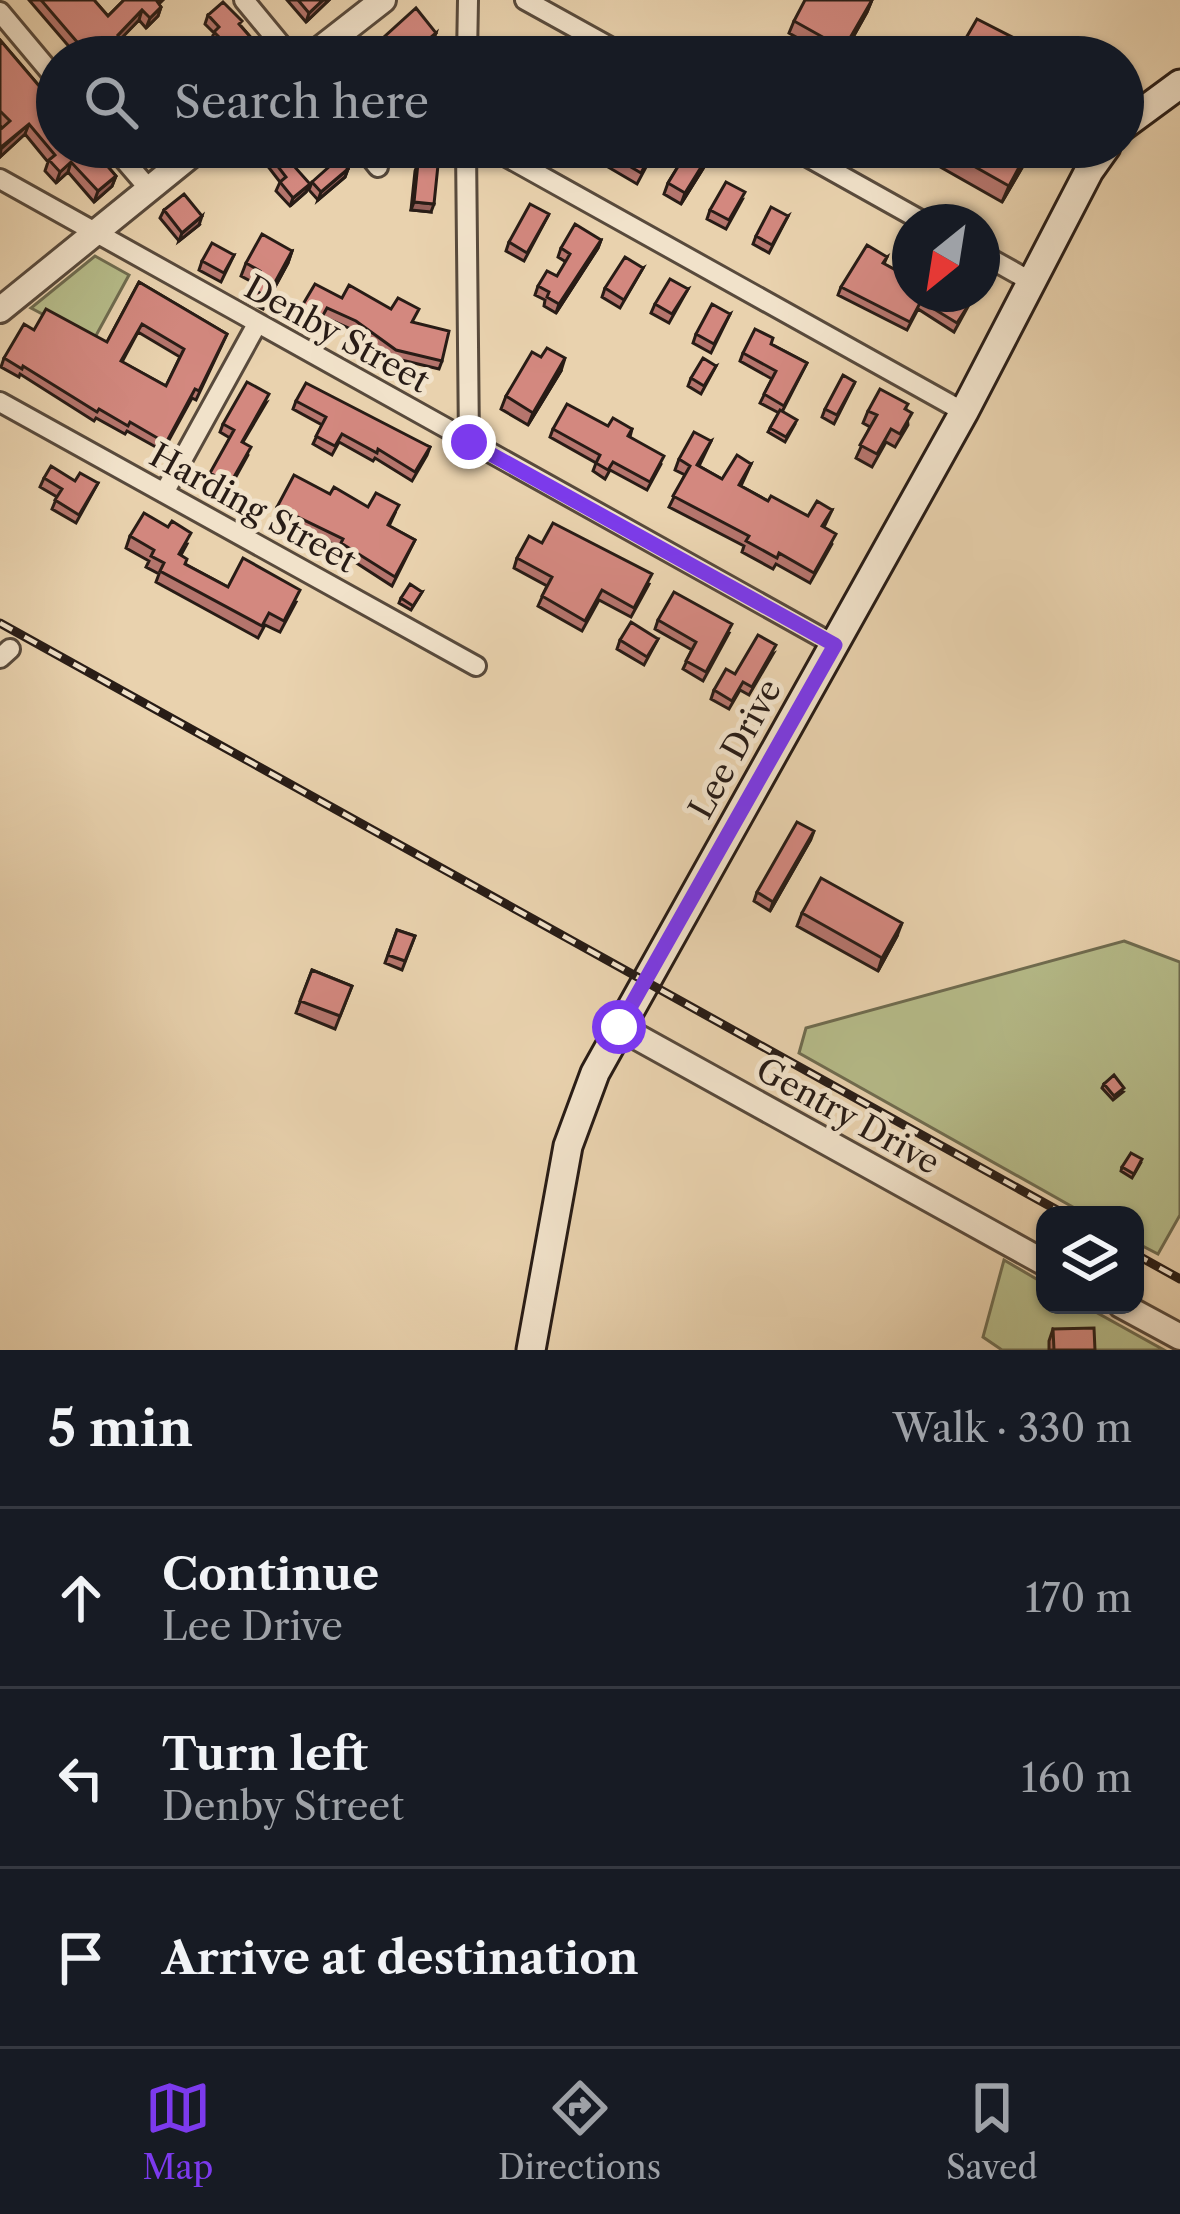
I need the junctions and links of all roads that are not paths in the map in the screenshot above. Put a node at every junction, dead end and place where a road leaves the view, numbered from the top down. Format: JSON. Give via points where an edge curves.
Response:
{"nodes":[{"id":1,"x":244,"y":0,"type":"edge"},
{"id":2,"x":383,"y":0,"type":"edge"},
{"id":3,"x":468,"y":0,"type":"edge"},
{"id":4,"x":525,"y":0,"type":"edge"},
{"id":5,"x":0,"y":12,"type":"edge"},
{"id":6,"x":274,"y":36,"type":"edge"},
{"id":7,"x":337,"y":36,"type":"edge"},
{"id":8,"x":467,"y":36,"type":"edge"},
{"id":9,"x":590,"y":36,"type":"edge"},
{"id":10,"x":36,"y":55,"type":"edge"},
{"id":11,"x":1172,"y":98,"type":"edge"},
{"id":12,"x":1144,"y":114,"type":"edge"},
{"id":13,"x":131,"y":168,"type":"edge"},
{"id":14,"x":176,"y":168,"type":"edge"},
{"id":15,"x":466,"y":168,"type":"edge"},
{"id":16,"x":527,"y":168,"type":"edge"},
{"id":17,"x":828,"y":168,"type":"edge"},
{"id":18,"x":1091,"y":168,"type":"edge"},
{"id":19,"x":0,"y":179,"type":"edge"},
{"id":20,"x":150,"y":190,"type":"junction"},
{"id":21,"x":892,"y":204,"type":"edge"},
{"id":22,"x":98,"y":231,"type":"junction"},
{"id":23,"x":1000,"y":264,"type":"edge"},
{"id":24,"x":1034,"y":283,"type":"junction"},
{"id":25,"x":0,"y":310,"type":"edge"},
{"id":26,"x":257,"y":324,"type":"junction"},
{"id":27,"x":0,"y":402,"type":"edge"},
{"id":28,"x":964,"y":412,"type":"junction"},
{"id":29,"x":469,"y":442,"type":"junction"},
{"id":30,"x":164,"y":493,"type":"junction"},
{"id":31,"x":835,"y":645,"type":"junction"},
{"id":32,"x":476,"y":666,"type":"dead end"},
{"id":33,"x":619,"y":1027,"type":"junction"},
{"id":34,"x":1036,"y":1258,"type":"edge"},
{"id":35,"x":1138,"y":1314,"type":"edge"},
{"id":36,"x":1180,"y":1337,"type":"edge"},
{"id":37,"x":532,"y":1350,"type":"edge"}],
"edges":[{"from":1,"to":6,"type":"street"},
{"from":2,"to":7,"type":"street"},
{"from":3,"to":8,"type":"street"},
{"from":4,"to":9,"type":"street"},
{"from":5,"to":10,"type":"street"},
{"from":11,"to":12,"type":"main road"},
{"from":13,"to":20,"type":"street"},
{"from":14,"to":20,"type":"street"},
{"from":15,"to":29,"type":"street"},
{"from":16,"to":28,"type":"street"},
{"from":17,"to":21,"type":"street"},
{"from":18,"to":24,"type":"main road","name":"Lee Drive"},
{"from":19,"to":22,"type":"street","name":"Denby Street"},
{"from":20,"to":22,"type":"street"},
{"from":22,"to":25,"type":"street"},
{"from":22,"to":26,"type":"street","name":"Denby Street"},
{"from":23,"to":24,"type":"street"},
{"from":24,"to":28,"type":"main road","name":"Lee Drive"},
{"from":26,"to":29,"type":"street","name":"Denby Street"},
{"from":26,"to":30,"type":"street"},
{"from":27,"to":30,"type":"street","name":"Harding Street"},
{"from":28,"to":31,"type":"main road","name":"Lee Drive"},
{"from":29,"to":31,"type":"street","name":"Denby Street"},
{"from":30,"to":32,"type":"street","name":"Harding Street"},
{"from":31,"to":33,"type":"main road","name":"Lee Drive"},
{"from":33,"to":34,"type":"street","name":"Gentry Drive"},
{"from":33,"to":37,"type":"main road","name":"Lee Drive","via":[[568,1146]]},
{"from":35,"to":36,"type":"street"}]}
